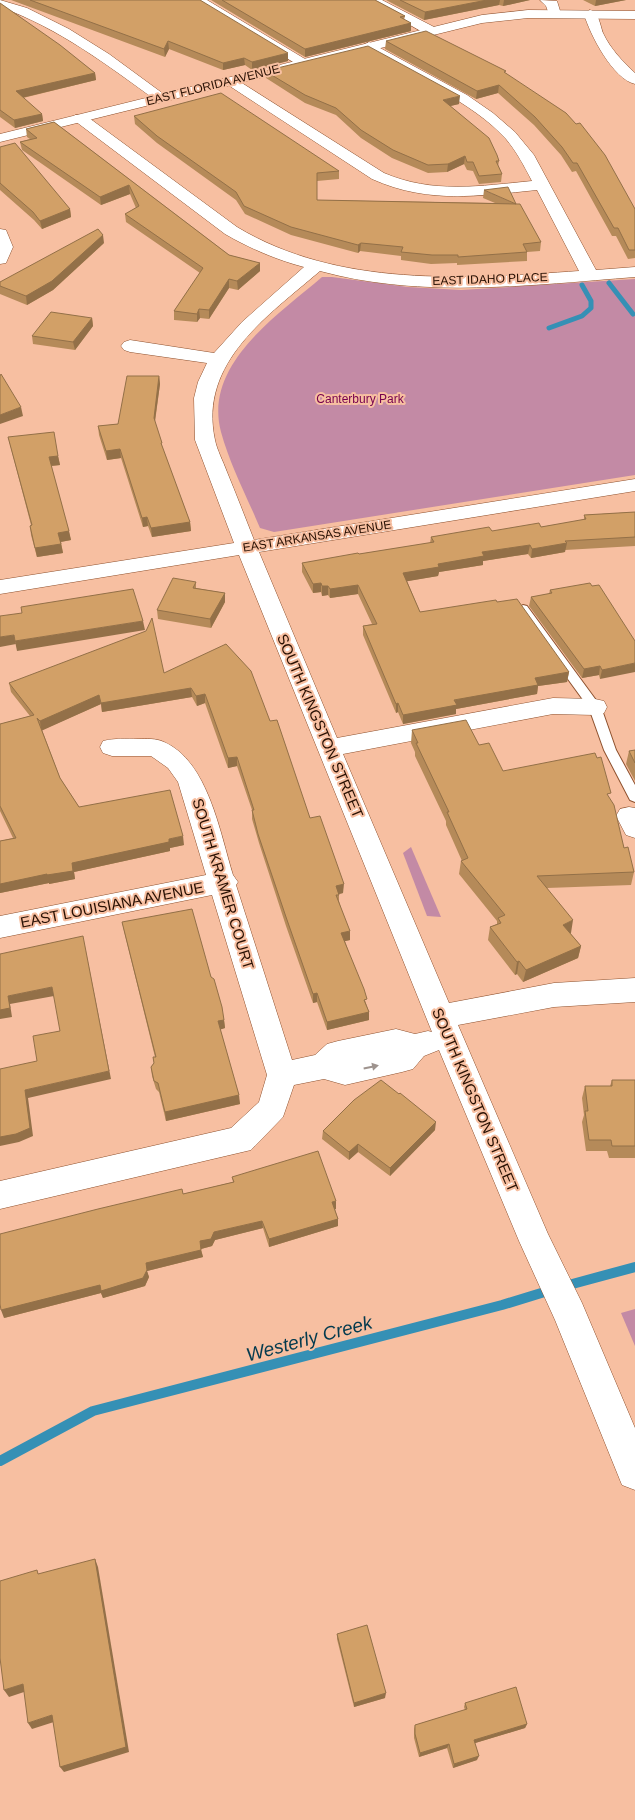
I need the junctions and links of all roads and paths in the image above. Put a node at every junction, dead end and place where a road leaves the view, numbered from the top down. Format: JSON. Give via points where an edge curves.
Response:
{"nodes":[{"id":1,"x":198,"y":0,"type":"edge"},
{"id":2,"x":372,"y":0,"type":"edge"},
{"id":3,"x":546,"y":0,"type":"edge"},
{"id":4,"x":6,"y":4,"type":"edge"},
{"id":5,"x":555,"y":14,"type":"junction"},
{"id":6,"x":590,"y":14,"type":"junction"},
{"id":7,"x":635,"y":15,"type":"edge"},
{"id":8,"x":430,"y":31,"type":"junction"},
{"id":9,"x":370,"y":46,"type":"junction"},
{"id":10,"x":303,"y":62,"type":"junction"},
{"id":11,"x":635,"y":80,"type":"edge"},
{"id":12,"x":229,"y":81,"type":"junction"},
{"id":13,"x":162,"y":98,"type":"junction"},
{"id":14,"x":80,"y":118,"type":"junction"},
{"id":15,"x":0,"y":138,"type":"edge"},
{"id":16,"x":543,"y":185,"type":"junction"},
{"id":17,"x":0,"y":234,"type":"edge"},
{"id":18,"x":0,"y":259,"type":"edge"},
{"id":19,"x":317,"y":265,"type":"junction"},
{"id":20,"x":635,"y":272,"type":"edge"},
{"id":21,"x":590,"y":275,"type":"junction"},
{"id":22,"x":130,"y":346,"type":"dead end"},
{"id":23,"x":217,"y":359,"type":"junction"},
{"id":24,"x":635,"y":485,"type":"edge"},
{"id":25,"x":246,"y":547,"type":"junction"},
{"id":26,"x":0,"y":587,"type":"edge"},
{"id":27,"x":523,"y":609,"type":"edge"},
{"id":28,"x":595,"y":706,"type":"junction"},
{"id":29,"x":112,"y":747,"type":"dead end"},
{"id":30,"x":329,"y":748,"type":"junction"},
{"id":31,"x":633,"y":814,"type":"edge"},
{"id":32,"x":224,"y":882,"type":"junction"},
{"id":33,"x":0,"y":927,"type":"edge"},
{"id":34,"x":635,"y":990,"type":"edge"},
{"id":35,"x":444,"y":1027,"type":"junction"},
{"id":36,"x":282,"y":1075,"type":"junction"},
{"id":37,"x":0,"y":1195,"type":"edge"},
{"id":38,"x":635,"y":1472,"type":"edge"}],
"edges":[{"from":1,"to":10,"type":"street"},
{"from":2,"to":8,"type":"street"},
{"from":3,"to":5,"type":"street","via":[[552,4]]},
{"from":4,"to":13,"type":"street","via":[[63,30]]},
{"from":5,"to":6,"type":"street","name":"EAST FLORIDA AVENUE"},
{"from":5,"to":8,"type":"street","name":"EAST FLORIDA AVENUE","via":[[498,16]]},
{"from":6,"to":7,"type":"street","name":"EAST FLORIDA AVENUE"},
{"from":6,"to":11,"type":"street","via":[[604,48]]},
{"from":8,"to":9,"type":"street","name":"EAST FLORIDA AVENUE"},
{"from":9,"to":10,"type":"street","name":"EAST FLORIDA AVENUE"},
{"from":9,"to":16,"type":"street","via":[[448,89],[488,116],[519,146]]},
{"from":10,"to":12,"type":"street","name":"EAST FLORIDA AVENUE"},
{"from":12,"to":13,"type":"street","name":"EAST FLORIDA AVENUE"},
{"from":12,"to":16,"type":"street","via":[[394,184],[441,192]]},
{"from":13,"to":14,"type":"street","name":"EAST FLORIDA AVENUE"},
{"from":14,"to":15,"type":"street","name":"EAST FLORIDA AVENUE"},
{"from":14,"to":19,"type":"street","via":[[229,229],[268,249]]},
{"from":16,"to":21,"type":"street"},
{"from":17,"to":18,"type":"street","via":[[5,244]]},
{"from":19,"to":21,"type":"street","name":"EAST IDAHO PLACE","via":[[364,275],[424,282]]},
{"from":19,"to":23,"type":"street","name":"SOUTH KINGSTON STREET","via":[[243,329]]},
{"from":20,"to":21,"type":"street","name":"EAST IDAHO PLACE"},
{"from":22,"to":23,"type":"street"},
{"from":23,"to":25,"type":"street","name":"SOUTH KINGSTON STREET","via":[[203,400],[204,433]]},
{"from":24,"to":25,"type":"street","name":"EAST ARKANSAS AVENUE"},
{"from":25,"to":26,"type":"street","name":"EAST ARKANSAS AVENUE"},
{"from":25,"to":30,"type":"street","name":"SOUTH KINGSTON STREET"},
{"from":27,"to":28,"type":"lane"},
{"from":28,"to":30,"type":"street","via":[[553,706]]},
{"from":28,"to":31,"type":"lane"},
{"from":29,"to":32,"type":"street","name":"SOUTH KRAMER COURT","via":[[156,748],[176,762],[190,780]]},
{"from":30,"to":35,"type":"street","name":"SOUTH KINGSTON STREET"},
{"from":32,"to":33,"type":"street","name":"EAST LOUISIANA AVENUE"},
{"from":32,"to":36,"type":"street","name":"SOUTH KRAMER COURT"},
{"from":34,"to":35,"type":"street","via":[[554,995]]},
{"from":35,"to":36,"type":"street","via":[[415,1046],[402,1060],[345,1072],[324,1066]]},
{"from":35,"to":38,"type":"street","name":"SOUTH KINGSTON STREET","via":[[535,1241],[570,1314]]},
{"from":36,"to":37,"type":"street","via":[[272,1108],[240,1140]]}]}
